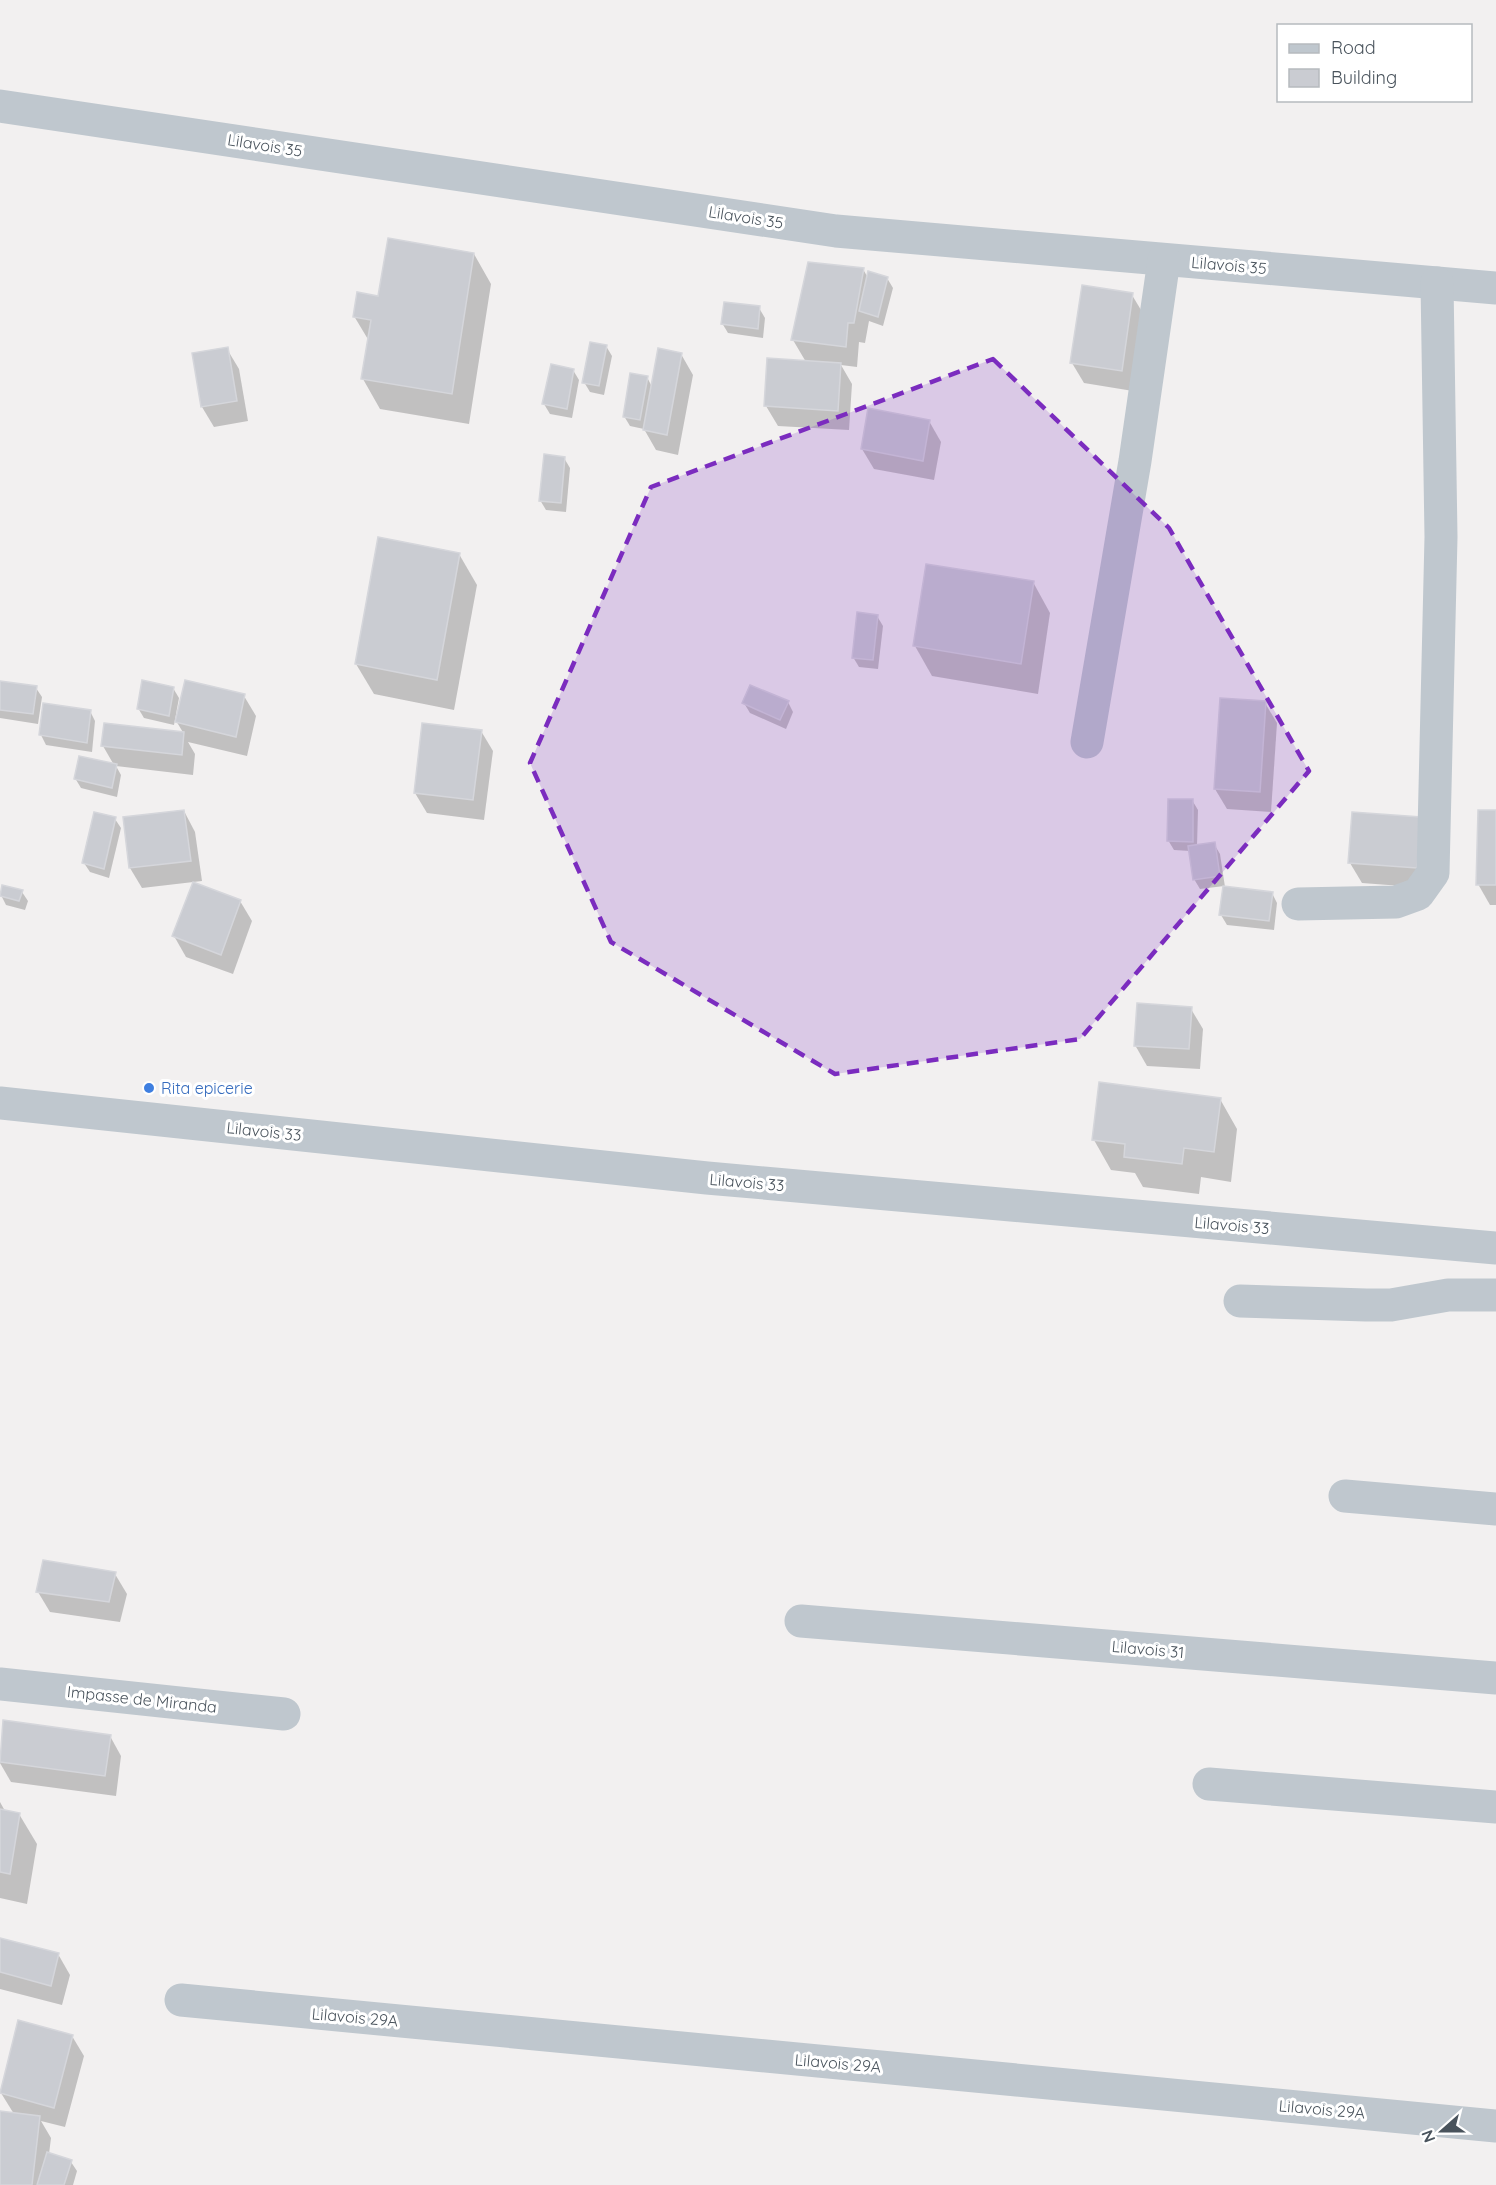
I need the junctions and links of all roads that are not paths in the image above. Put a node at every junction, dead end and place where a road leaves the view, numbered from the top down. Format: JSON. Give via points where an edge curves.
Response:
{"nodes":[{"id":1,"x":0,"y":106,"type":"edge"},
{"id":2,"x":1164,"y":260,"type":"junction"},
{"id":3,"x":1437,"y":283,"type":"junction"},
{"id":4,"x":1496,"y":288,"type":"edge"},
{"id":5,"x":1087,"y":742,"type":"dead end"},
{"id":6,"x":1298,"y":904,"type":"dead end"},
{"id":7,"x":0,"y":1103,"type":"edge"},
{"id":8,"x":1496,"y":1248,"type":"edge"},
{"id":9,"x":1496,"y":1295,"type":"edge"},
{"id":10,"x":1240,"y":1301,"type":"dead end"},
{"id":11,"x":1345,"y":1496,"type":"dead end"},
{"id":12,"x":1496,"y":1509,"type":"edge"},
{"id":13,"x":801,"y":1621,"type":"dead end"},
{"id":14,"x":1496,"y":1678,"type":"edge"},
{"id":15,"x":0,"y":1684,"type":"edge"},
{"id":16,"x":284,"y":1714,"type":"dead end"},
{"id":17,"x":1209,"y":1784,"type":"dead end"},
{"id":18,"x":1496,"y":1807,"type":"edge"},
{"id":19,"x":181,"y":2000,"type":"dead end"},
{"id":20,"x":1496,"y":2126,"type":"edge"}],
"edges":[{"from":1,"to":2,"type":"street","name":"Lilavois 35","via":[[836,231]]},
{"from":2,"to":3,"type":"street","name":"Lilavois 35"},
{"from":2,"to":5,"type":"street","via":[[1135,461]]},
{"from":3,"to":4,"type":"street","name":"Lilavois 35"},
{"from":3,"to":6,"type":"street","via":[[1441,537],[1434,873],[1418,894],[1396,902]]},
{"from":7,"to":8,"type":"street","name":"Lilavois 33","via":[[707,1178]]},
{"from":9,"to":10,"type":"street","via":[[1448,1295],[1391,1305]]},
{"from":11,"to":12,"type":"street"},
{"from":13,"to":14,"type":"street","name":"Lilavois 31"},
{"from":15,"to":16,"type":"street","name":"Impasse de Miranda"},
{"from":17,"to":18,"type":"street"},
{"from":19,"to":20,"type":"street","name":"Lilavois 29A"}]}
